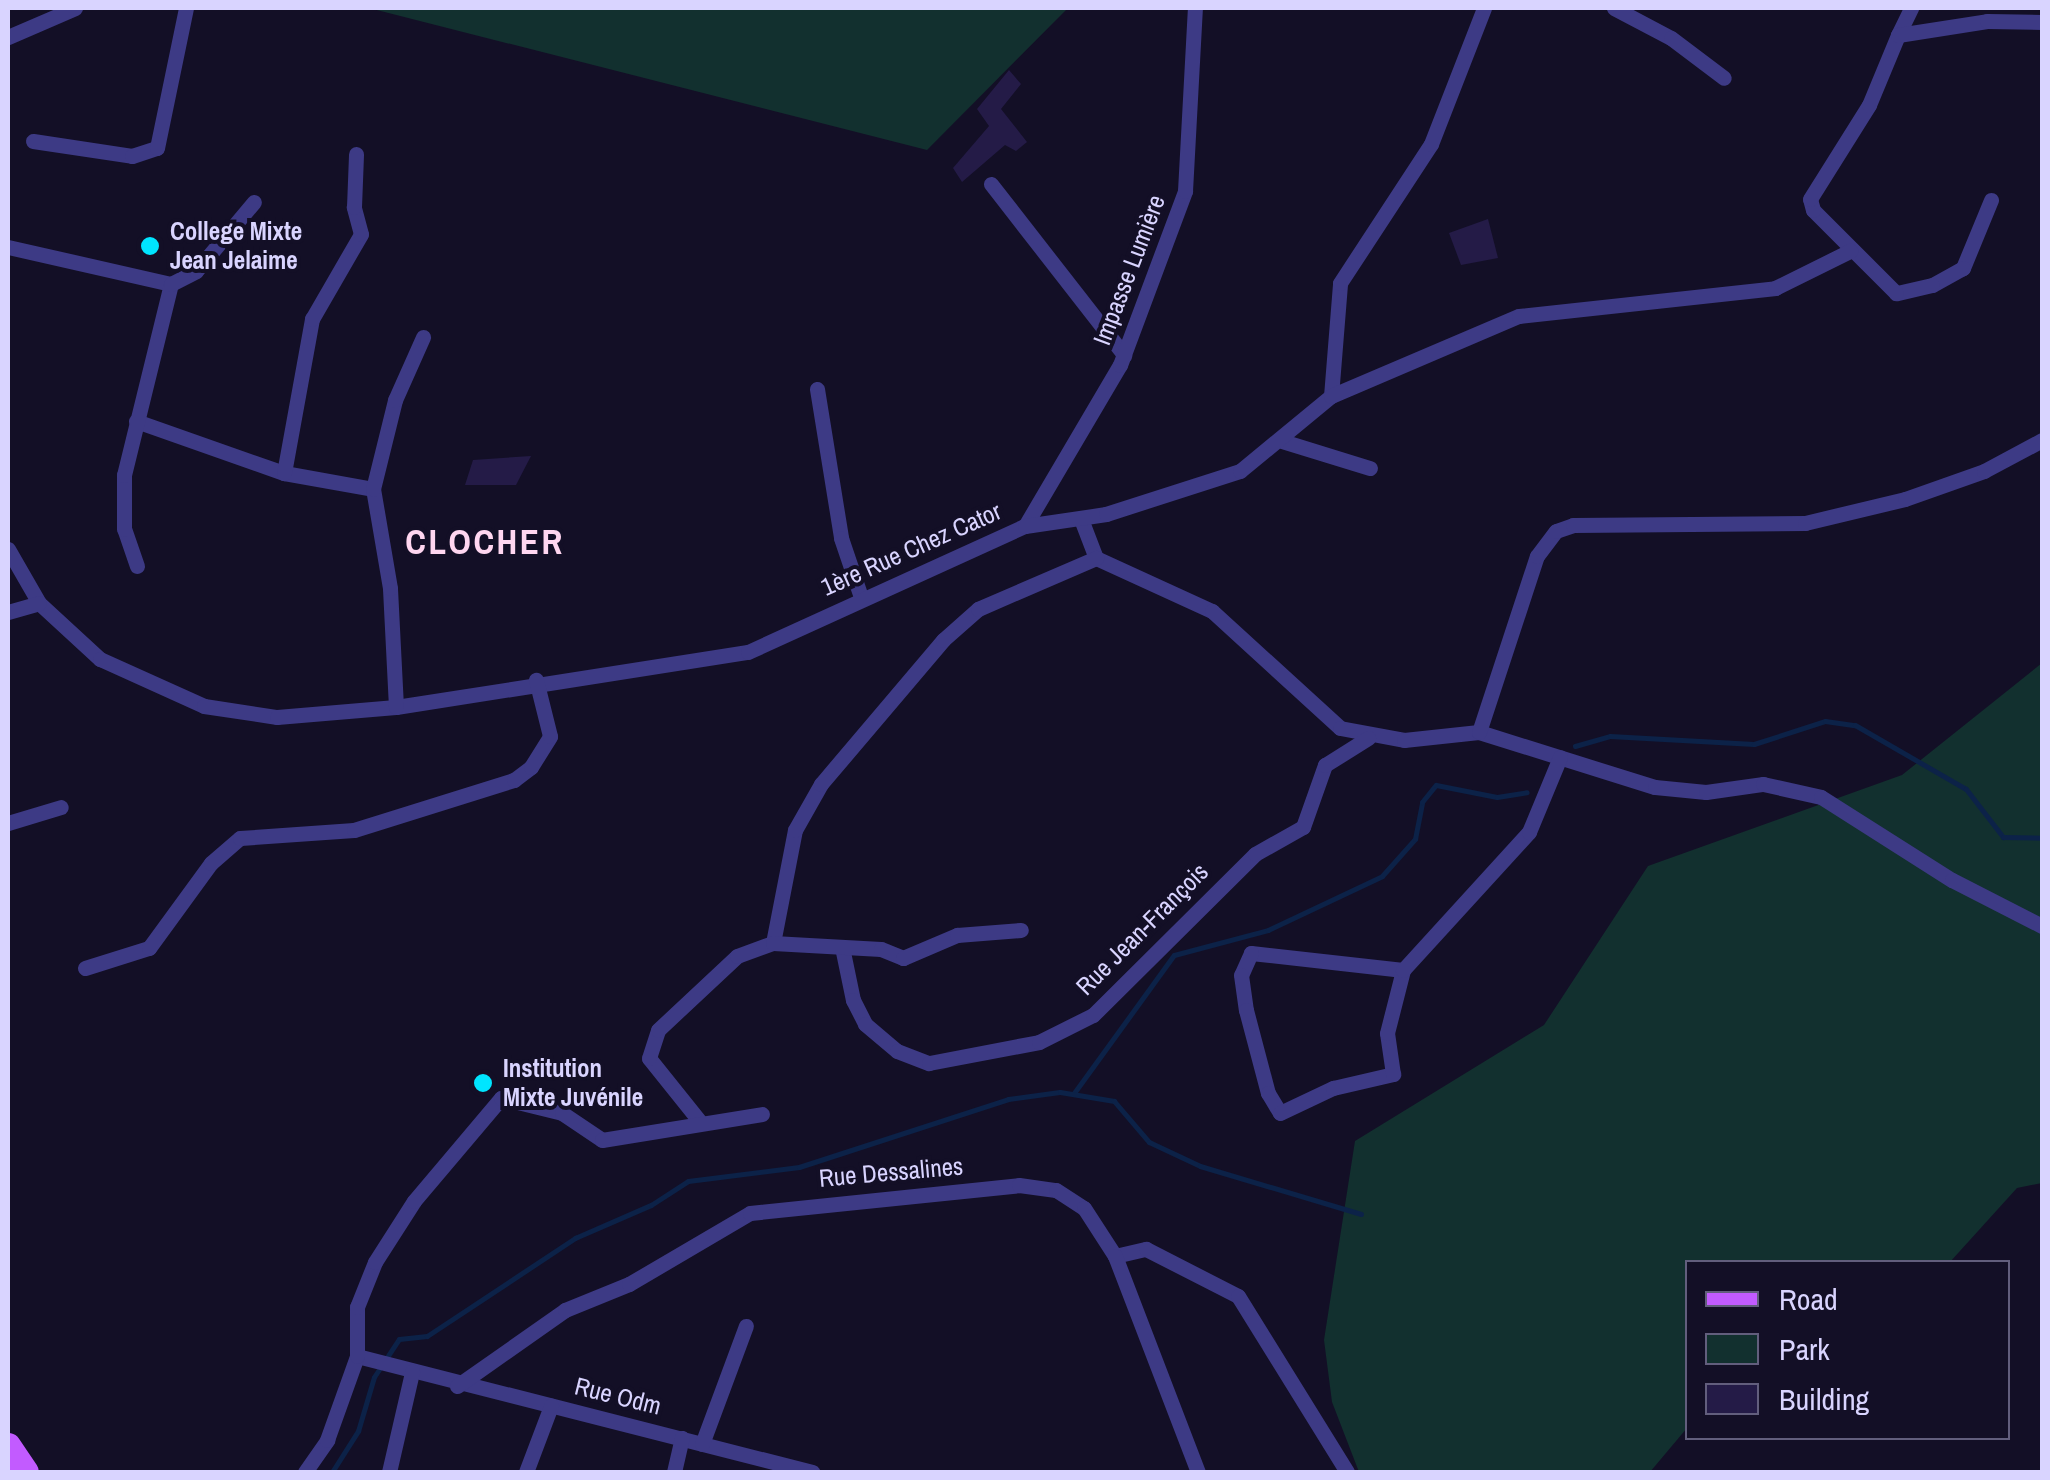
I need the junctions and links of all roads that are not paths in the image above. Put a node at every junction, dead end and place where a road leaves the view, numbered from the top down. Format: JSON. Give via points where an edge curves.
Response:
{"nodes":[{"id":1,"x":74,"y":8,"type":"edge"},
{"id":2,"x":186,"y":8,"type":"edge"},
{"id":3,"x":1195,"y":8,"type":"edge"},
{"id":4,"x":1484,"y":8,"type":"edge"},
{"id":5,"x":1614,"y":8,"type":"edge"},
{"id":6,"x":1911,"y":8,"type":"edge"},
{"id":7,"x":2042,"y":22,"type":"edge"},
{"id":8,"x":1898,"y":35,"type":"junction"},
{"id":9,"x":8,"y":38,"type":"edge"},
{"id":10,"x":1724,"y":78,"type":"dead end"},
{"id":11,"x":33,"y":141,"type":"dead end"},
{"id":12,"x":356,"y":154,"type":"dead end"},
{"id":13,"x":991,"y":184,"type":"dead end"},
{"id":14,"x":1991,"y":200,"type":"dead end"},
{"id":15,"x":254,"y":202,"type":"dead end"},
{"id":16,"x":8,"y":248,"type":"edge"},
{"id":17,"x":1850,"y":251,"type":"junction"},
{"id":18,"x":172,"y":284,"type":"junction"},
{"id":19,"x":422,"y":337,"type":"dead end"},
{"id":20,"x":1124,"y":355,"type":"junction"},
{"id":21,"x":817,"y":389,"type":"dead end"},
{"id":22,"x":1331,"y":396,"type":"junction"},
{"id":23,"x":136,"y":421,"type":"junction"},
{"id":24,"x":2042,"y":440,"type":"edge"},
{"id":25,"x":1282,"y":441,"type":"junction"},
{"id":26,"x":1370,"y":468,"type":"dead end"},
{"id":27,"x":284,"y":474,"type":"junction"},
{"id":28,"x":373,"y":489,"type":"junction"},
{"id":29,"x":1080,"y":518,"type":"junction"},
{"id":30,"x":1025,"y":526,"type":"junction"},
{"id":31,"x":8,"y":549,"type":"edge"},
{"id":32,"x":1096,"y":558,"type":"junction"},
{"id":33,"x":138,"y":566,"type":"dead end"},
{"id":34,"x":862,"y":598,"type":"junction"},
{"id":35,"x":39,"y":604,"type":"junction"},
{"id":36,"x":8,"y":612,"type":"edge"},
{"id":37,"x":536,"y":680,"type":"junction"},
{"id":38,"x":396,"y":707,"type":"junction"},
{"id":39,"x":1479,"y":732,"type":"junction"},
{"id":40,"x":1368,"y":738,"type":"junction"},
{"id":41,"x":1560,"y":757,"type":"junction"},
{"id":42,"x":61,"y":807,"type":"dead end"},
{"id":43,"x":8,"y":823,"type":"edge"},
{"id":44,"x":2042,"y":926,"type":"edge"},
{"id":45,"x":1021,"y":930,"type":"dead end"},
{"id":46,"x":773,"y":943,"type":"junction"},
{"id":47,"x":842,"y":947,"type":"junction"},
{"id":48,"x":85,"y":968,"type":"dead end"},
{"id":49,"x":1404,"y":970,"type":"junction"},
{"id":50,"x":762,"y":1114,"type":"dead end"},
{"id":51,"x":700,"y":1123,"type":"junction"},
{"id":52,"x":1115,"y":1256,"type":"junction"},
{"id":53,"x":746,"y":1326,"type":"dead end"},
{"id":54,"x":357,"y":1356,"type":"junction"},
{"id":55,"x":412,"y":1372,"type":"junction"},
{"id":56,"x":457,"y":1386,"type":"junction"},
{"id":57,"x":551,"y":1406,"type":"junction"},
{"id":58,"x":682,"y":1438,"type":"junction"},
{"id":59,"x":702,"y":1444,"type":"junction"},
{"id":60,"x":8,"y":1445,"type":"edge"},
{"id":61,"x":26,"y":1472,"type":"edge"},
{"id":62,"x":305,"y":1472,"type":"edge"},
{"id":63,"x":389,"y":1472,"type":"edge"},
{"id":64,"x":526,"y":1472,"type":"edge"},
{"id":65,"x":674,"y":1472,"type":"edge"},
{"id":66,"x":812,"y":1472,"type":"edge"},
{"id":67,"x":1198,"y":1472,"type":"edge"},
{"id":68,"x":1347,"y":1472,"type":"edge"}],
"edges":[{"from":1,"to":9,"type":"street"},
{"from":2,"to":11,"type":"street","via":[[157,148],[132,156]]},
{"from":3,"to":20,"type":"street","name":"Impasse Lumière","via":[[1185,191]]},
{"from":4,"to":22,"type":"street","via":[[1431,144],[1340,283]]},
{"from":5,"to":10,"type":"street","via":[[1671,38]]},
{"from":6,"to":8,"type":"street"},
{"from":7,"to":8,"type":"street","via":[[1987,21]]},
{"from":8,"to":17,"type":"street","via":[[1870,105],[1810,199]]},
{"from":12,"to":27,"type":"street","via":[[354,207],[361,234],[312,318]]},
{"from":13,"to":20,"type":"street"},
{"from":14,"to":17,"type":"street","via":[[1963,268],[1932,286],[1896,293]]},
{"from":15,"to":18,"type":"street","via":[[196,271]]},
{"from":16,"to":18,"type":"street"},
{"from":17,"to":22,"type":"street","name":"1ère Rue Chez Cator","via":[[1775,288],[1520,316]]},
{"from":18,"to":23,"type":"street"},
{"from":19,"to":28,"type":"street","via":[[395,400]]},
{"from":20,"to":30,"type":"street","name":"Impasse Lumière"},
{"from":21,"to":34,"type":"street","via":[[840,538]]},
{"from":22,"to":25,"type":"street","name":"1ère Rue Chez Cator"},
{"from":23,"to":27,"type":"street"},
{"from":23,"to":33,"type":"street","via":[[124,474],[124,529]]},
{"from":24,"to":39,"type":"street","via":[[1984,471],[1905,499],[1805,522],[1572,525],[1556,531],[1537,556]]},
{"from":25,"to":26,"type":"street"},
{"from":25,"to":29,"type":"street","name":"1ère Rue Chez Cator","via":[[1240,471]]},
{"from":27,"to":28,"type":"street"},
{"from":28,"to":38,"type":"street","via":[[390,588]]},
{"from":29,"to":30,"type":"street","name":"1ère Rue Chez Cator"},
{"from":29,"to":32,"type":"street"},
{"from":30,"to":34,"type":"street","name":"1ère Rue Chez Cator"},
{"from":31,"to":35,"type":"street","name":"1ère Rue Chez Cator"},
{"from":32,"to":40,"type":"street","via":[[1212,610],[1340,728]]},
{"from":32,"to":46,"type":"street","via":[[978,609],[943,640],[822,784],[795,830]]},
{"from":34,"to":37,"type":"street","name":"1ère Rue Chez Cator","via":[[748,652]]},
{"from":35,"to":36,"type":"street"},
{"from":35,"to":38,"type":"street","name":"1ère Rue Chez Cator","via":[[100,659],[204,706],[277,717]]},
{"from":37,"to":38,"type":"street","name":"1ère Rue Chez Cator"},
{"from":37,"to":48,"type":"street","via":[[550,736],[532,767],[514,780],[354,830],[240,838],[212,864],[149,948]]},
{"from":39,"to":40,"type":"street"},
{"from":39,"to":41,"type":"street"},
{"from":40,"to":47,"type":"street","name":"Rue Jean-François","via":[[1324,765],[1303,827],[1255,854],[1122,979],[1094,1015],[1039,1042],[930,1063],[897,1051],[859,1012]]},
{"from":41,"to":44,"type":"street","via":[[1655,787],[1706,792],[1763,784],[1820,797],[1952,880]]},
{"from":41,"to":49,"type":"street","via":[[1529,832]]},
{"from":42,"to":43,"type":"street"},
{"from":45,"to":47,"type":"street","via":[[957,935],[902,958]]},
{"from":46,"to":47,"type":"street"},
{"from":46,"to":51,"type":"street","via":[[737,956],[658,1030],[649,1058]]},
{"from":49,"to":49,"type":"street","via":[[1388,1033],[1393,1074],[1333,1088],[1280,1113],[1246,1010],[1242,975],[1251,952]]},
{"from":50,"to":51,"type":"street"},
{"from":51,"to":54,"type":"street","via":[[602,1140],[562,1113],[501,1098],[414,1201],[375,1262],[357,1307]]},
{"from":52,"to":56,"type":"street","name":"Rue Dessalines","via":[[1084,1208],[1056,1190],[1019,1185],[750,1213],[628,1284],[565,1310]]},
{"from":52,"to":67,"type":"street","name":"Rue Dessalines"},
{"from":52,"to":68,"type":"street","via":[[1146,1250],[1238,1296]]},
{"from":53,"to":59,"type":"street"},
{"from":54,"to":55,"type":"street","name":"Rue Odm"},
{"from":54,"to":62,"type":"street","via":[[327,1440]]},
{"from":55,"to":56,"type":"street","name":"Rue Odm"},
{"from":55,"to":63,"type":"street"},
{"from":56,"to":57,"type":"street","name":"Rue Odm"},
{"from":57,"to":58,"type":"street","name":"Rue Odm"},
{"from":57,"to":64,"type":"street"},
{"from":58,"to":59,"type":"street","name":"Rue Odm"},
{"from":58,"to":65,"type":"street"},
{"from":59,"to":66,"type":"street","name":"Rue Odm"},
{"from":60,"to":61,"type":"main road"}]}
